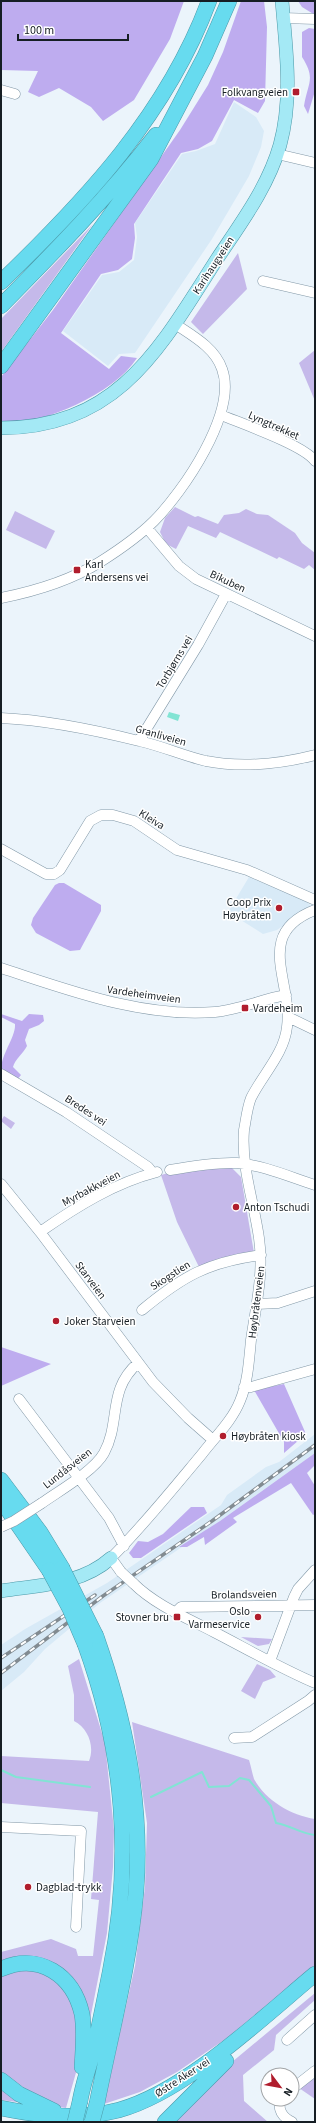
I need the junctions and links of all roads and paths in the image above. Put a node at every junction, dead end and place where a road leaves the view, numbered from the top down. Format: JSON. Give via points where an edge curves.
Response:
{"nodes":[{"id":1,"x":209,"y":1,"type":"edge"},
{"id":2,"x":229,"y":1,"type":"edge"},
{"id":3,"x":282,"y":1,"type":"edge"},
{"id":4,"x":284,"y":18,"type":"junction"},
{"id":5,"x":315,"y":19,"type":"edge"},
{"id":6,"x":1,"y":90,"type":"edge"},
{"id":7,"x":15,"y":94,"type":"dead end"},
{"id":8,"x":181,"y":100,"type":"junction"},
{"id":9,"x":277,"y":154,"type":"junction"},
{"id":10,"x":315,"y":164,"type":"edge"},
{"id":11,"x":263,"y":281,"type":"dead end"},
{"id":12,"x":1,"y":282,"type":"edge"},
{"id":13,"x":315,"y":292,"type":"edge"},
{"id":14,"x":1,"y":306,"type":"edge"},
{"id":15,"x":175,"y":324,"type":"junction"},
{"id":16,"x":1,"y":366,"type":"edge"},
{"id":17,"x":221,"y":415,"type":"junction"},
{"id":18,"x":1,"y":428,"type":"edge"},
{"id":19,"x":315,"y":461,"type":"edge"},
{"id":20,"x":147,"y":528,"type":"junction"},
{"id":21,"x":226,"y":594,"type":"junction"},
{"id":22,"x":1,"y":598,"type":"edge"},
{"id":23,"x":315,"y":636,"type":"edge"},
{"id":24,"x":1,"y":718,"type":"edge"},
{"id":25,"x":139,"y":741,"type":"junction"},
{"id":26,"x":315,"y":755,"type":"edge"},
{"id":27,"x":1,"y":849,"type":"edge"},
{"id":28,"x":315,"y":900,"type":"edge"},
{"id":29,"x":315,"y":910,"type":"edge"},
{"id":30,"x":1,"y":968,"type":"edge"},
{"id":31,"x":286,"y":995,"type":"junction"},
{"id":32,"x":288,"y":1017,"type":"junction"},
{"id":33,"x":315,"y":1030,"type":"edge"},
{"id":34,"x":1,"y":1074,"type":"edge"},
{"id":35,"x":245,"y":1164,"type":"junction"},
{"id":36,"x":170,"y":1170,"type":"dead end"},
{"id":37,"x":155,"y":1173,"type":"joint"},
{"id":38,"x":1,"y":1184,"type":"edge"},
{"id":39,"x":315,"y":1185,"type":"edge"},
{"id":40,"x":40,"y":1232,"type":"junction"},
{"id":41,"x":261,"y":1255,"type":"junction"},
{"id":42,"x":315,"y":1290,"type":"edge"},
{"id":43,"x":257,"y":1304,"type":"junction"},
{"id":44,"x":142,"y":1310,"type":"dead end"},
{"id":45,"x":138,"y":1363,"type":"junction"},
{"id":46,"x":315,"y":1369,"type":"edge"},
{"id":47,"x":244,"y":1386,"type":"junction"},
{"id":48,"x":18,"y":1399,"type":"dead end"},
{"id":49,"x":213,"y":1440,"type":"junction"},
{"id":50,"x":78,"y":1477,"type":"junction"},
{"id":51,"x":1,"y":1480,"type":"edge"},
{"id":52,"x":1,"y":1500,"type":"edge"},
{"id":53,"x":1,"y":1527,"type":"edge"},
{"id":54,"x":124,"y":1546,"type":"junction"},
{"id":55,"x":111,"y":1558,"type":"junction"},
{"id":56,"x":56,"y":1569,"type":"junction"},
{"id":57,"x":315,"y":1570,"type":"edge"},
{"id":58,"x":1,"y":1591,"type":"edge"},
{"id":59,"x":291,"y":1604,"type":"junction"},
{"id":60,"x":315,"y":1605,"type":"edge"},
{"id":61,"x":176,"y":1612,"type":"junction"},
{"id":62,"x":90,"y":1640,"type":"junction"},
{"id":63,"x":270,"y":1661,"type":"junction"},
{"id":64,"x":315,"y":1683,"type":"edge"},
{"id":65,"x":315,"y":1695,"type":"edge"},
{"id":66,"x":234,"y":1738,"type":"dead end"},
{"id":67,"x":1,"y":1827,"type":"edge"},
{"id":68,"x":76,"y":1927,"type":"dead end"},
{"id":69,"x":1,"y":1969,"type":"edge"},
{"id":70,"x":315,"y":1974,"type":"edge"},
{"id":71,"x":315,"y":1987,"type":"edge"},
{"id":72,"x":315,"y":2016,"type":"edge"},
{"id":73,"x":287,"y":2040,"type":"dead end"},
{"id":74,"x":226,"y":2061,"type":"junction"},
{"id":75,"x":315,"y":2071,"type":"edge"},
{"id":76,"x":1,"y":2080,"type":"edge"},
{"id":77,"x":300,"y":2084,"type":"edge"},
{"id":78,"x":80,"y":2100,"type":"junction"},
{"id":79,"x":279,"y":2107,"type":"edge"},
{"id":80,"x":1,"y":2108,"type":"edge"},
{"id":81,"x":1,"y":2115,"type":"edge"},
{"id":82,"x":28,"y":2116,"type":"junction"},
{"id":83,"x":56,"y":2118,"type":"edge"},
{"id":84,"x":75,"y":2122,"type":"edge"},
{"id":85,"x":92,"y":2122,"type":"edge"},
{"id":86,"x":101,"y":2122,"type":"edge"},
{"id":87,"x":165,"y":2122,"type":"edge"},
{"id":88,"x":292,"y":2122,"type":"edge"}],
"edges":[{"from":1,"to":12,"type":"highway","via":[[180,64],[143,126],[105,175],[69,215]]},
{"from":2,"to":8,"type":"highway","via":[[203,61]]},
{"from":3,"to":4,"type":"main road","name":"Karihaugveien"},
{"from":4,"to":5,"type":"street"},
{"from":4,"to":9,"type":"main road","name":"Karihaugveien","via":[[288,94]]},
{"from":6,"to":7,"type":"street"},
{"from":8,"to":14,"type":"highway","via":[[116,185],[80,226]]},
{"from":8,"to":16,"type":"highway","via":[[152,159]]},
{"from":9,"to":10,"type":"street"},
{"from":9,"to":15,"type":"main road","name":"Karihaugveien","via":[[268,177],[251,207]]},
{"from":11,"to":13,"type":"street"},
{"from":15,"to":17,"type":"street","via":[[209,349],[223,370],[226,391]]},
{"from":15,"to":18,"type":"main road","name":"Karihaugveien","via":[[142,368],[97,404],[49,423]]},
{"from":17,"to":19,"type":"street","name":"Lyngtrekket","via":[[258,429],[303,451]]},
{"from":17,"to":20,"type":"street","via":[[201,457],[178,493]]},
{"from":20,"to":21,"type":"street","name":"Bikuben","via":[[178,566],[196,579]]},
{"from":20,"to":22,"type":"street","via":[[116,552],[80,573],[48,586]]},
{"from":21,"to":23,"type":"street","name":"Bikuben"},
{"from":21,"to":25,"type":"street","name":"Torbjørns vei"},
{"from":24,"to":25,"type":"street","name":"Granliveien","via":[[71,727]]},
{"from":25,"to":26,"type":"street","name":"Granliveien","via":[[213,762],[255,765]]},
{"from":27,"to":28,"type":"street","name":"Kleiva","via":[[46,874],[54,874],[60,870],[90,821],[101,815],[113,815],[134,821],[177,850],[247,870]]},
{"from":29,"to":31,"type":"street","name":"Høybråtenveien","via":[[294,922],[280,941],[279,961]]},
{"from":30,"to":31,"type":"street","name":"Vardeheimveien","via":[[104,1001],[183,1012],[222,1011]]},
{"from":31,"to":32,"type":"street","name":"Høybråtenveien"},
{"from":32,"to":33,"type":"street"},
{"from":32,"to":35,"type":"street","name":"Høybråtenveien","via":[[282,1046],[249,1106],[244,1135]]},
{"from":34,"to":37,"type":"street","name":"Bredes vei","via":[[73,1117]]},
{"from":35,"to":36,"type":"street","via":[[205,1165]]},
{"from":35,"to":39,"type":"street"},
{"from":35,"to":41,"type":"street","name":"Høybråtenveien"},
{"from":37,"to":40,"type":"street","name":"Myrbakkveien","via":[[99,1195]]},
{"from":38,"to":40,"type":"street","name":"Starveien"},
{"from":40,"to":45,"type":"street","name":"Starveien"},
{"from":41,"to":43,"type":"street","name":"Høybråtenveien"},
{"from":41,"to":44,"type":"street","name":"Skogstien","via":[[225,1261],[190,1274]]},
{"from":42,"to":43,"type":"street","via":[[278,1303]]},
{"from":43,"to":47,"type":"street","name":"Høybråtenveien"},
{"from":45,"to":49,"type":"street","name":"Starveien","via":[[168,1399]]},
{"from":45,"to":50,"type":"street","name":"Lundåsveien","via":[[121,1384],[104,1453]]},
{"from":46,"to":47,"type":"street","via":[[251,1387]]},
{"from":47,"to":49,"type":"street","name":"Høybråtenveien","via":[[237,1406]]},
{"from":48,"to":50,"type":"street"},
{"from":49,"to":54,"type":"street","name":"Høybråtenveien"},
{"from":50,"to":53,"type":"street","name":"Lundåsveien","bridge":true,"via":[[18,1519]]},
{"from":50,"to":54,"type":"street","via":[[115,1527]]},
{"from":51,"to":56,"type":"highway","via":[[36,1527]]},
{"from":52,"to":56,"type":"highway"},
{"from":54,"to":55,"type":"street","name":"Høybråtenveien"},
{"from":55,"to":58,"type":"main road","name":"Høybråtenveien","via":[[103,1566],[66,1581]]},
{"from":55,"to":61,"type":"street","bridge":true,"via":[[133,1583]]},
{"from":56,"to":62,"type":"highway","bridge":true,"via":[[70,1609]]},
{"from":57,"to":59,"type":"street","via":[[298,1589]]},
{"from":59,"to":60,"type":"street","name":"Brolandsveien"},
{"from":59,"to":61,"type":"street","name":"Brolandsveien","via":[[181,1607]]},
{"from":59,"to":63,"type":"street"},
{"from":61,"to":63,"type":"street"},
{"from":62,"to":78,"type":"highway","via":[[115,1753],[122,1801],[123,1848],[120,1903],[111,1970]]},
{"from":62,"to":85,"type":"highway","bridge":true,"via":[[111,1679],[124,1727],[132,1774],[137,1848],[136,1891],[127,1958]]},
{"from":63,"to":64,"type":"street"},
{"from":65,"to":66,"type":"street","via":[[252,1737]]},
{"from":67,"to":68,"type":"street","via":[[82,1831]]},
{"from":69,"to":78,"type":"highway","via":[[22,1963],[39,1964],[56,1972],[72,1989],[82,2014],[84,2036]]},
{"from":70,"to":83,"type":"highway","name":"Østre Aker vei","via":[[225,2049],[155,2096],[110,2112]]},
{"from":71,"to":74,"type":"highway","name":"Østre Aker vei"},
{"from":72,"to":73,"type":"street"},
{"from":74,"to":86,"type":"highway","name":"Østre Aker vei","via":[[154,2106],[134,2115]]},
{"from":74,"to":87,"type":"highway"},
{"from":75,"to":77,"type":"street"},
{"from":76,"to":83,"type":"highway"},
{"from":78,"to":84,"type":"highway","bridge":true},
{"from":79,"to":88,"type":"street","via":[[282,2115]]},
{"from":80,"to":82,"type":"highway"},
{"from":81,"to":82,"type":"highway"},
{"from":82,"to":83,"type":"highway","name":"Østre Aker vei"}]}
